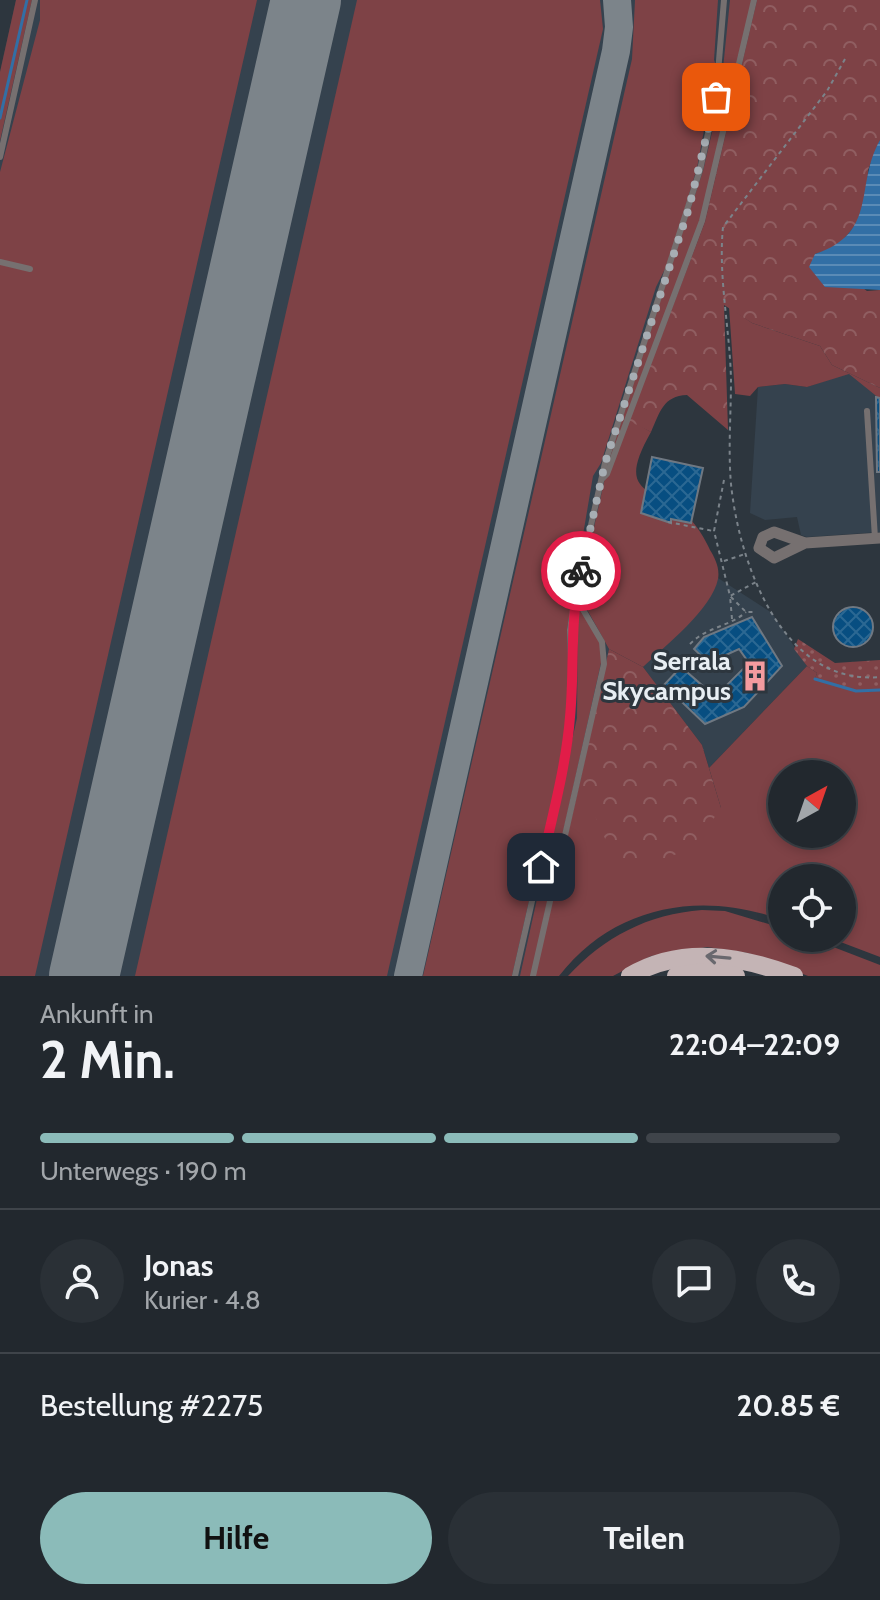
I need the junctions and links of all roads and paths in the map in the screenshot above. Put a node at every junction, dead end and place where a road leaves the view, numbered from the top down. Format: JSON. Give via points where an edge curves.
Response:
{"nodes":[{"id":1,"x":35,"y":0,"type":"edge"},
{"id":2,"x":724,"y":0,"type":"edge"},
{"id":3,"x":754,"y":0,"type":"edge"},
{"id":4,"x":845,"y":59,"type":"dead end"},
{"id":5,"x":0,"y":157,"type":"edge"},
{"id":6,"x":0,"y":262,"type":"edge"},
{"id":7,"x":30,"y":269,"type":"dead end"},
{"id":8,"x":867,"y":411,"type":"dead end"},
{"id":9,"x":601,"y":479,"type":"junction"},
{"id":10,"x":724,"y":480,"type":"dead end"},
{"id":11,"x":876,"y":506,"type":"edge"},
{"id":12,"x":668,"y":522,"type":"dead end"},
{"id":13,"x":714,"y":531,"type":"junction"},
{"id":14,"x":877,"y":538,"type":"edge"},
{"id":15,"x":805,"y":543,"type":"dead end"},
{"id":16,"x":752,"y":551,"type":"dead end"},
{"id":17,"x":746,"y":553,"type":"junction"},
{"id":18,"x":723,"y":561,"type":"junction"},
{"id":19,"x":757,"y":581,"type":"junction"},
{"id":20,"x":575,"y":596,"type":"junction"},
{"id":21,"x":730,"y":596,"type":"junction"},
{"id":22,"x":746,"y":612,"type":"junction"},
{"id":23,"x":755,"y":612,"type":"dead end"},
{"id":24,"x":733,"y":622,"type":"junction"},
{"id":25,"x":690,"y":644,"type":"dead end"},
{"id":26,"x":880,"y":677,"type":"edge"},
{"id":27,"x":515,"y":976,"type":"edge"},
{"id":28,"x":533,"y":976,"type":"edge"},
{"id":29,"x":630,"y":976,"type":"edge"},
{"id":30,"x":676,"y":976,"type":"edge"},
{"id":31,"x":736,"y":976,"type":"edge"},
{"id":32,"x":794,"y":976,"type":"edge"}],
"edges":[{"from":1,"to":5,"type":"lane"},
{"from":2,"to":9,"type":"lane","via":[[716,97],[700,170]]},
{"from":3,"to":9,"type":"lane","via":[[702,221]]},
{"from":4,"to":17,"type":"path","via":[[827,91],[727,219],[722,236],[731,482]]},
{"from":6,"to":7,"type":"lane"},
{"from":8,"to":11,"type":"lane"},
{"from":9,"to":20,"type":"lane"},
{"from":10,"to":13,"type":"path"},
{"from":11,"to":14,"type":"lane"},
{"from":12,"to":13,"type":"path"},
{"from":13,"to":18,"type":"path"},
{"from":14,"to":15,"type":"street"},
{"from":16,"to":17,"type":"path"},
{"from":17,"to":18,"type":"path"},
{"from":17,"to":19,"type":"path"},
{"from":18,"to":21,"type":"path"},
{"from":19,"to":21,"type":"path"},
{"from":19,"to":26,"type":"path","via":[[795,645],[812,660],[844,676]]},
{"from":20,"to":27,"type":"lane","via":[[567,747]]},
{"from":20,"to":28,"type":"lane","via":[[602,642],[604,664]]},
{"from":21,"to":22,"type":"path"},
{"from":21,"to":24,"type":"path"},
{"from":22,"to":23,"type":"path"},
{"from":22,"to":24,"type":"path"},
{"from":24,"to":25,"type":"path","via":[[701,632]]},
{"from":32,"to":29,"type":"highway","one_way":true,"via":[[704,955],[665,961]]},
{"from":30,"to":31,"type":"highway"}]}
